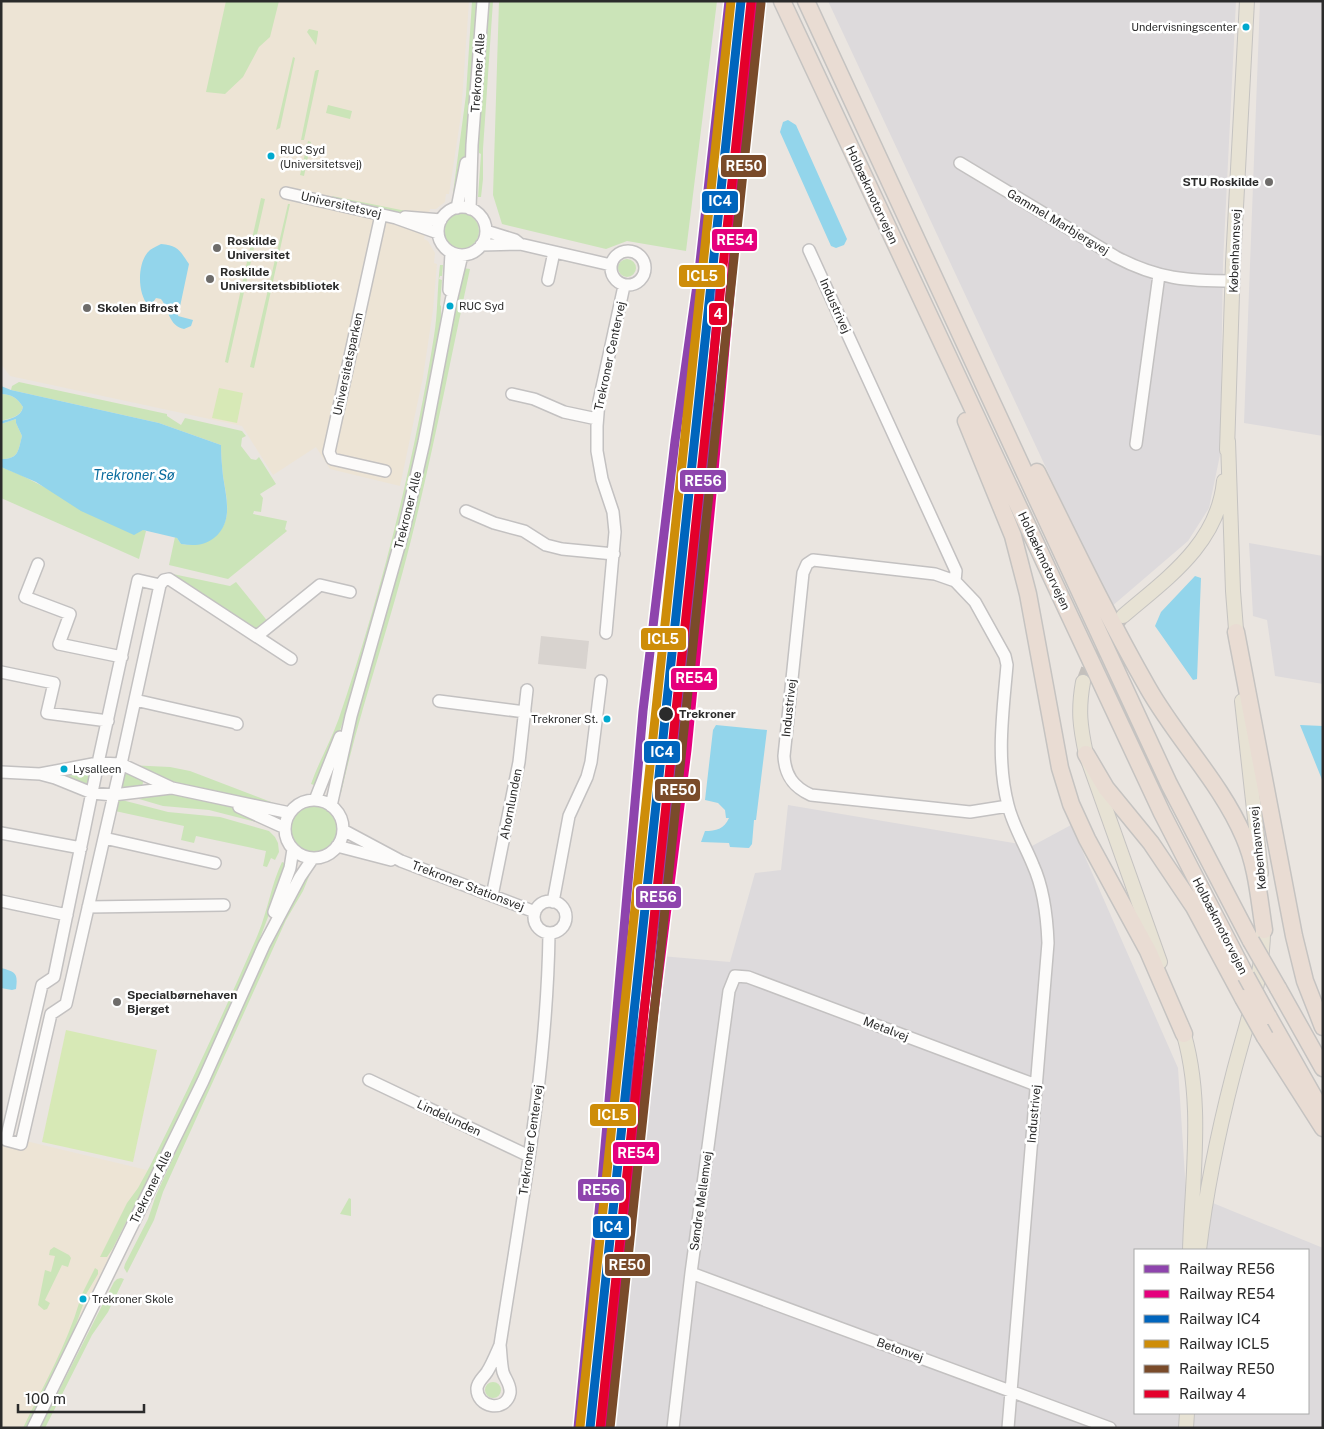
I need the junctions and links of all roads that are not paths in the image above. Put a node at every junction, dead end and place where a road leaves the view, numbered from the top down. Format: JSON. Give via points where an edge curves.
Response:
{"nodes":[{"id":1,"x":483,"y":1,"type":"edge"},
{"id":2,"x":782,"y":1,"type":"edge"},
{"id":3,"x":806,"y":1,"type":"edge"},
{"id":4,"x":1247,"y":1,"type":"edge"},
{"id":5,"x":472,"y":145,"type":"junction"},
{"id":6,"x":960,"y":163,"type":"dead end"},
{"id":7,"x":286,"y":193,"type":"dead end"},
{"id":8,"x":457,"y":208,"type":"junction"},
{"id":9,"x":470,"y":209,"type":"junction"},
{"id":10,"x":380,"y":215,"type":"junction"},
{"id":11,"x":396,"y":218,"type":"junction"},
{"id":12,"x":441,"y":220,"type":"junction"},
{"id":13,"x":486,"y":231,"type":"junction"},
{"id":14,"x":438,"y":233,"type":"junction"},
{"id":15,"x":520,"y":244,"type":"junction"},
{"id":16,"x":481,"y":245,"type":"junction"},
{"id":17,"x":809,"y":250,"type":"dead end"},
{"id":18,"x":554,"y":252,"type":"junction"},
{"id":19,"x":457,"y":254,"type":"junction"},
{"id":20,"x":611,"y":265,"type":"junction"},
{"id":21,"x":1159,"y":275,"type":"junction"},
{"id":22,"x":548,"y":280,"type":"dead end"},
{"id":23,"x":1233,"y":281,"type":"junction"},
{"id":24,"x":624,"y":286,"type":"junction"},
{"id":25,"x":942,"y":345,"type":"junction"},
{"id":26,"x":969,"y":351,"type":"junction"},
{"id":27,"x":512,"y":394,"type":"dead end"},
{"id":28,"x":597,"y":419,"type":"junction"},
{"id":29,"x":1228,"y":441,"type":"junction"},
{"id":30,"x":1136,"y":444,"type":"dead end"},
{"id":31,"x":385,"y":471,"type":"dead end"},
{"id":32,"x":466,"y":510,"type":"dead end"},
{"id":33,"x":614,"y":554,"type":"junction"},
{"id":34,"x":38,"y":564,"type":"dead end"},
{"id":35,"x":955,"y":581,"type":"junction"},
{"id":36,"x":160,"y":584,"type":"junction"},
{"id":37,"x":350,"y":592,"type":"dead end"},
{"id":38,"x":1123,"y":616,"type":"tunnel mouth"},
{"id":39,"x":1236,"y":632,"type":"junction"},
{"id":40,"x":606,"y":633,"type":"dead end"},
{"id":41,"x":257,"y":636,"type":"junction"},
{"id":42,"x":122,"y":658,"type":"junction"},
{"id":43,"x":291,"y":659,"type":"dead end"},
{"id":44,"x":1,"y":672,"type":"edge"},
{"id":45,"x":601,"y":681,"type":"dead end"},
{"id":46,"x":1082,"y":682,"type":"tunnel mouth"},
{"id":47,"x":528,"y":690,"type":"dead end"},
{"id":48,"x":135,"y":700,"type":"junction"},
{"id":49,"x":439,"y":701,"type":"dead end"},
{"id":50,"x":525,"y":712,"type":"junction"},
{"id":51,"x":351,"y":716,"type":"junction"},
{"id":52,"x":108,"y":721,"type":"junction"},
{"id":53,"x":237,"y":724,"type":"dead end"},
{"id":54,"x":1086,"y":754,"type":"junction"},
{"id":55,"x":98,"y":762,"type":"junction"},
{"id":56,"x":121,"y":764,"type":"junction"},
{"id":57,"x":1,"y":772,"type":"edge"},
{"id":58,"x":40,"y":774,"type":"junction"},
{"id":59,"x":172,"y":788,"type":"junction"},
{"id":60,"x":92,"y":793,"type":"junction"},
{"id":61,"x":113,"y":795,"type":"junction"},
{"id":62,"x":315,"y":800,"type":"junction"},
{"id":63,"x":234,"y":802,"type":"junction"},
{"id":64,"x":331,"y":806,"type":"junction"},
{"id":65,"x":1008,"y":806,"type":"junction"},
{"id":66,"x":290,"y":813,"type":"junction"},
{"id":67,"x":285,"y":828,"type":"junction"},
{"id":68,"x":343,"y":830,"type":"junction"},
{"id":69,"x":1,"y":833,"type":"edge"},
{"id":70,"x":104,"y":838,"type":"junction"},
{"id":71,"x":337,"y":846,"type":"junction"},
{"id":72,"x":81,"y":848,"type":"junction"},
{"id":73,"x":293,"y":849,"type":"junction"},
{"id":74,"x":313,"y":858,"type":"junction"},
{"id":75,"x":401,"y":861,"type":"junction"},
{"id":76,"x":215,"y":863,"type":"dead end"},
{"id":77,"x":492,"y":896,"type":"junction"},
{"id":78,"x":1,"y":900,"type":"edge"},
{"id":79,"x":553,"y":902,"type":"junction"},
{"id":80,"x":224,"y":904,"type":"dead end"},
{"id":81,"x":88,"y":907,"type":"junction"},
{"id":82,"x":534,"y":912,"type":"junction"},
{"id":83,"x":67,"y":915,"type":"junction"},
{"id":84,"x":1264,"y":930,"type":"junction"},
{"id":85,"x":549,"y":934,"type":"junction"},
{"id":86,"x":264,"y":944,"type":"junction"},
{"id":87,"x":735,"y":976,"type":"joint"},
{"id":88,"x":36,"y":1011,"type":"junction"},
{"id":89,"x":51,"y":1014,"type":"junction"},
{"id":90,"x":1323,"y":1027,"type":"edge"},
{"id":91,"x":1184,"y":1034,"type":"junction"},
{"id":92,"x":1323,"y":1068,"type":"edge"},
{"id":93,"x":369,"y":1080,"type":"dead end"},
{"id":94,"x":1036,"y":1085,"type":"junction"},
{"id":95,"x":1323,"y":1113,"type":"edge"},
{"id":96,"x":1323,"y":1128,"type":"edge"},
{"id":97,"x":529,"y":1156,"type":"junction"},
{"id":98,"x":1190,"y":1249,"type":"edge"},
{"id":99,"x":1199,"y":1249,"type":"edge"},
{"id":100,"x":691,"y":1273,"type":"junction"},
{"id":101,"x":500,"y":1345,"type":"junction"},
{"id":102,"x":1010,"y":1391,"type":"junction"},
{"id":103,"x":1187,"y":1414,"type":"edge"},
{"id":104,"x":33,"y":1428,"type":"edge"},
{"id":105,"x":673,"y":1428,"type":"edge"},
{"id":106,"x":1008,"y":1428,"type":"edge"},
{"id":107,"x":1110,"y":1428,"type":"edge"},
{"id":108,"x":1186,"y":1428,"type":"edge"}],
"edges":[{"from":1,"to":5,"type":"street","name":"Trekroner Alle"},
{"from":2,"to":25,"type":"highway","name":"Holbækmotorvejen"},
{"from":3,"to":26,"type":"highway","name":"Holbækmotorvejen"},
{"from":4,"to":23,"type":"main road","name":"Københavnsvej"},
{"from":5,"to":8,"type":"street","name":"Trekroner Alle"},
{"from":5,"to":9,"type":"street","name":"Trekroner Alle"},
{"from":6,"to":21,"type":"street","name":"Gammel Marbjergvej","via":[[1116,257]]},
{"from":7,"to":10,"type":"street","name":"Universitetsvej"},
{"from":8,"to":9,"type":"street"},
{"from":8,"to":12,"type":"street"},
{"from":9,"to":13,"type":"street","via":[[481,217]]},
{"from":10,"to":11,"type":"street","name":"Universitetsvej"},
{"from":10,"to":31,"type":"street","name":"Universitetsparken","via":[[329,452],[332,459]]},
{"from":11,"to":12,"type":"street","name":"Universitetsvej"},
{"from":11,"to":14,"type":"street","name":"Universitetsvej"},
{"from":12,"to":14,"type":"street"},
{"from":13,"to":15,"type":"street"},
{"from":13,"to":16,"type":"street"},
{"from":14,"to":19,"type":"street","via":[[442,245]]},
{"from":15,"to":16,"type":"street"},
{"from":15,"to":18,"type":"street"},
{"from":16,"to":19,"type":"street","via":[[474,252]]},
{"from":17,"to":35,"type":"street","name":"Industrivej","via":[[956,571]]},
{"from":18,"to":20,"type":"street"},
{"from":18,"to":22,"type":"street"},
{"from":19,"to":51,"type":"street","name":"Trekroner Alle","via":[[449,294],[451,302],[405,525]]},
{"from":20,"to":24,"type":"street","via":[[612,276]]},
{"from":20,"to":24,"type":"street","via":[[616,256],[625,251],[635,252],[643,259],[646,269],[642,278],[634,285]]},
{"from":21,"to":23,"type":"street","name":"Gammel Marbjergvej","via":[[1184,280]]},
{"from":21,"to":30,"type":"street"},
{"from":23,"to":29,"type":"main road","name":"Københavnsvej"},
{"from":24,"to":28,"type":"street","name":"Trekroner Centervej","via":[[598,401]]},
{"from":25,"to":91,"type":"highway","via":[[960,405],[1012,536],[1028,594],[1060,768],[1071,804],[1148,951]]},
{"from":25,"to":95,"type":"highway","name":"Holbækmotorvejen","bridge":true,"via":[[1162,812],[1246,976]]},
{"from":26,"to":84,"type":"highway","via":[[1010,418],[1105,610],[1149,690],[1225,801],[1244,838],[1255,872]]},
{"from":26,"to":92,"type":"highway","name":"Holbækmotorvejen","bridge":true,"via":[[1169,784],[1251,941]]},
{"from":27,"to":28,"type":"street","via":[[564,412]]},
{"from":28,"to":33,"type":"street","name":"Trekroner Centervej","via":[[597,451],[613,512]]},
{"from":29,"to":38,"type":"main road","name":"Københavnsvej","via":[[1224,486],[1204,539],[1184,563]]},
{"from":29,"to":39,"type":"main road","name":"Københavnsvej"},
{"from":32,"to":33,"type":"street","via":[[494,523],[524,531],[546,545]]},
{"from":33,"to":40,"type":"street","name":"Trekroner Centervej"},
{"from":34,"to":42,"type":"street","via":[[25,597],[70,614],[60,644]]},
{"from":35,"to":65,"type":"street","name":"Industrivej","via":[[975,602],[1005,656],[1001,738],[1002,776]]},
{"from":35,"to":65,"type":"street","name":"Industrivej","via":[[935,574],[814,560],[807,564],[803,573],[784,767],[791,782],[811,795],[970,812]]},
{"from":36,"to":41,"type":"street","via":[[169,579]]},
{"from":36,"to":42,"type":"street","via":[[138,580]]},
{"from":36,"to":48,"type":"street"},
{"from":37,"to":41,"type":"street","via":[[320,585]]},
{"from":39,"to":84,"type":"main road","name":"Københavnsvej"},
{"from":39,"to":90,"type":"highway","via":[[1294,936],[1305,981]]},
{"from":41,"to":43,"type":"street"},
{"from":42,"to":52,"type":"street"},
{"from":44,"to":52,"type":"street","via":[[54,683],[47,714]]},
{"from":45,"to":79,"type":"street","via":[[591,762],[569,816]]},
{"from":46,"to":54,"type":"main road","via":[[1080,725]]},
{"from":47,"to":50,"type":"street","name":"Ahornlunden"},
{"from":48,"to":53,"type":"street"},
{"from":48,"to":56,"type":"street"},
{"from":49,"to":50,"type":"street"},
{"from":50,"to":77,"type":"street","name":"Ahornlunden","via":[[519,762]]},
{"from":51,"to":62,"type":"street","name":"Trekroner Alle"},
{"from":51,"to":64,"type":"street","name":"Trekroner Alle"},
{"from":52,"to":55,"type":"street"},
{"from":54,"to":91,"type":"main road"},
{"from":54,"to":96,"type":"highway","bridge":true,"via":[[1106,788],[1151,843],[1194,908],[1265,1037]]},
{"from":55,"to":56,"type":"street"},
{"from":55,"to":58,"type":"street"},
{"from":55,"to":60,"type":"street"},
{"from":56,"to":59,"type":"street"},
{"from":56,"to":61,"type":"street"},
{"from":57,"to":58,"type":"street"},
{"from":58,"to":60,"type":"street"},
{"from":59,"to":61,"type":"street"},
{"from":59,"to":63,"type":"street"},
{"from":60,"to":61,"type":"street"},
{"from":60,"to":72,"type":"street"},
{"from":61,"to":70,"type":"street"},
{"from":62,"to":64,"type":"street"},
{"from":62,"to":66,"type":"street","via":[[301,803]]},
{"from":63,"to":66,"type":"street"},
{"from":63,"to":67,"type":"street"},
{"from":64,"to":68,"type":"street","via":[[338,814]]},
{"from":65,"to":94,"type":"street","name":"Industrivej","via":[[1035,870],[1046,913],[1048,943]]},
{"from":66,"to":67,"type":"street"},
{"from":67,"to":73,"type":"street"},
{"from":68,"to":71,"type":"street"},
{"from":68,"to":75,"type":"street","name":"Trekroner Stationsvej"},
{"from":69,"to":72,"type":"street"},
{"from":70,"to":76,"type":"street"},
{"from":70,"to":81,"type":"street"},
{"from":71,"to":74,"type":"street","via":[[329,853]]},
{"from":71,"to":75,"type":"street","name":"Trekroner Stationsvej"},
{"from":72,"to":83,"type":"street"},
{"from":73,"to":74,"type":"street"},
{"from":73,"to":86,"type":"street","name":"Trekroner Alle","via":[[290,868]]},
{"from":74,"to":86,"type":"street","name":"Trekroner Alle"},
{"from":75,"to":77,"type":"street","name":"Trekroner Stationsvej"},
{"from":77,"to":82,"type":"street","name":"Trekroner Stationsvej"},
{"from":78,"to":83,"type":"street"},
{"from":79,"to":82,"type":"street","via":[[546,902]]},
{"from":79,"to":85,"type":"street","via":[[562,908],[566,918],[561,929]]},
{"from":80,"to":81,"type":"street"},
{"from":81,"to":89,"type":"street","via":[[66,1004]]},
{"from":82,"to":85,"type":"street","via":[[536,926]]},
{"from":83,"to":88,"type":"street","via":[[54,977],[42,985]]},
{"from":84,"to":99,"type":"main road","name":"Københavnsvej","via":[[1259,978],[1215,1148]]},
{"from":85,"to":97,"type":"street","name":"Trekroner Centervej","via":[[540,1081]]},
{"from":86,"to":104,"type":"street","name":"Trekroner Alle","via":[[203,1081]]},
{"from":87,"to":94,"type":"street","name":"Metalvej","via":[[748,977]]},
{"from":87,"to":100,"type":"street","name":"Søndre Mellemvej","via":[[729,991]]},
{"from":88,"to":89,"type":"street"},
{"from":88,"to":89,"type":"street","via":[[6,1140],[21,1144]]},
{"from":91,"to":98,"type":"main road","via":[[1195,1088]]},
{"from":93,"to":97,"type":"street","name":"Lindelunden"},
{"from":94,"to":102,"type":"street","name":"Industrivej"},
{"from":97,"to":101,"type":"street","name":"Trekroner Centervej"},
{"from":100,"to":102,"type":"street","name":"Betonvej"},
{"from":100,"to":105,"type":"street","name":"Søndre Mellemvej"},
{"from":101,"to":101,"type":"street","name":"Trekroner Centervej","via":[[477,1387],[482,1402],[489,1406],[504,1403],[509,1396]]},
{"from":102,"to":106,"type":"street","name":"Industrivej"},
{"from":102,"to":107,"type":"street","name":"Betonvej"},
{"from":103,"to":108,"type":"main road"}]}
